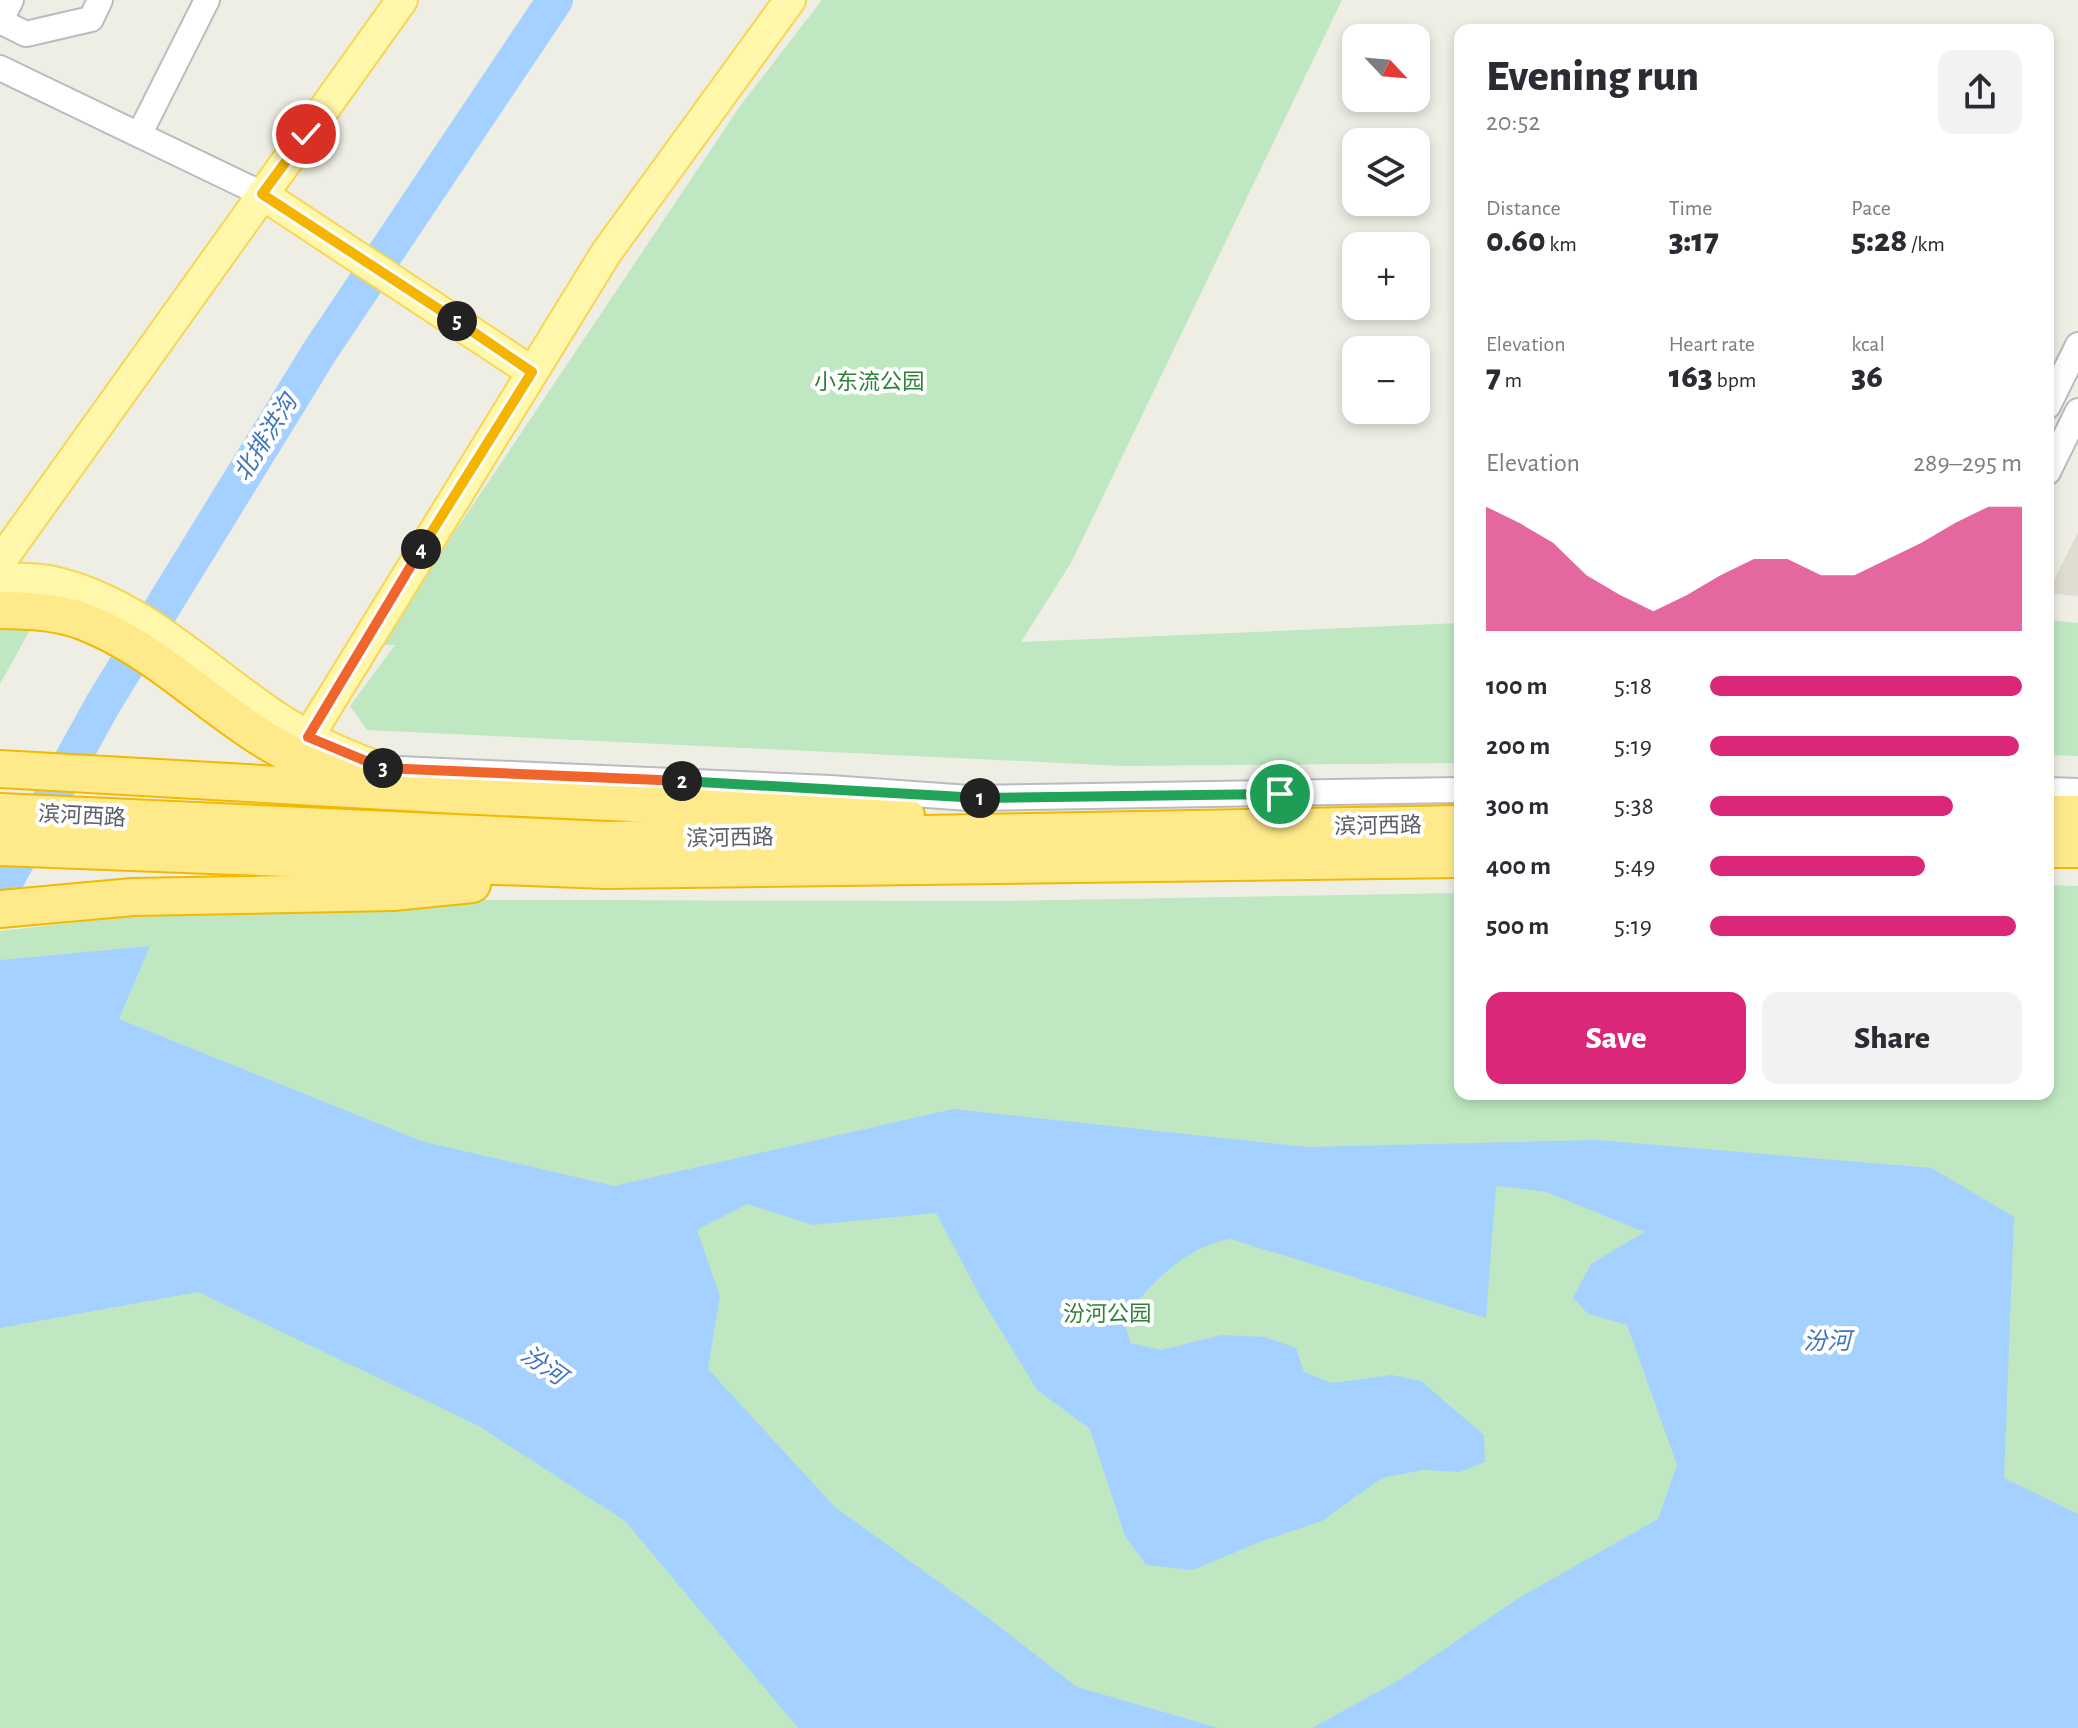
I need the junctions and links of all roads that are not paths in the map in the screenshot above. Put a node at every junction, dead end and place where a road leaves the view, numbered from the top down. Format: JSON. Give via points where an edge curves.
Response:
{"nodes":[{"id":1,"x":11,"y":0,"type":"edge"},
{"id":2,"x":100,"y":0,"type":"edge"},
{"id":3,"x":207,"y":0,"type":"edge"},
{"id":4,"x":387,"y":0,"type":"edge"},
{"id":5,"x":402,"y":0,"type":"edge"},
{"id":6,"x":792,"y":0,"type":"edge"},
{"id":7,"x":0,"y":22,"type":"edge"},
{"id":8,"x":0,"y":68,"type":"edge"},
{"id":9,"x":349,"y":73,"type":"junction"},
{"id":10,"x":139,"y":135,"type":"junction"},
{"id":11,"x":262,"y":194,"type":"junction"},
{"id":12,"x":2078,"y":345,"type":"edge"},
{"id":13,"x":532,"y":372,"type":"junction"},
{"id":14,"x":2054,"y":394,"type":"edge"},
{"id":15,"x":2078,"y":411,"type":"edge"},
{"id":16,"x":2054,"y":460,"type":"edge"},
{"id":17,"x":0,"y":562,"type":"edge"},
{"id":18,"x":0,"y":578,"type":"edge"},
{"id":19,"x":0,"y":610,"type":"edge"},
{"id":20,"x":268,"y":728,"type":"junction"},
{"id":21,"x":308,"y":737,"type":"junction"},
{"id":22,"x":383,"y":768,"type":"junction"},
{"id":23,"x":0,"y":769,"type":"edge"},
{"id":24,"x":1454,"y":790,"type":"edge"},
{"id":25,"x":2054,"y":790,"type":"edge"},
{"id":26,"x":2078,"y":791,"type":"edge"},
{"id":27,"x":458,"y":795,"type":"junction"},
{"id":28,"x":969,"y":798,"type":"junction"},
{"id":29,"x":0,"y":812,"type":"edge"},
{"id":30,"x":873,"y":812,"type":"junction"},
{"id":31,"x":2054,"y":814,"type":"edge"},
{"id":32,"x":2078,"y":814,"type":"edge"},
{"id":33,"x":1454,"y":824,"type":"edge"},
{"id":34,"x":1047,"y":833,"type":"junction"},
{"id":35,"x":0,"y":847,"type":"edge"},
{"id":36,"x":2054,"y":849,"type":"edge"},
{"id":37,"x":2078,"y":849,"type":"edge"},
{"id":38,"x":1454,"y":859,"type":"edge"},
{"id":39,"x":605,"y":870,"type":"junction"},
{"id":40,"x":0,"y":909,"type":"edge"}],
"edges":[{"from":1,"to":7,"type":"street"},
{"from":2,"to":7,"type":"street","via":[[91,19],[26,34]]},
{"from":3,"to":10,"type":"street"},
{"from":4,"to":9,"type":"main road"},
{"from":5,"to":9,"type":"main road"},
{"from":6,"to":13,"type":"main road","via":[[606,253]]},
{"from":8,"to":10,"type":"street"},
{"from":9,"to":11,"type":"main road"},
{"from":10,"to":11,"type":"street"},
{"from":11,"to":13,"type":"main road"},
{"from":11,"to":17,"type":"main road"},
{"from":12,"to":14,"type":"street"},
{"from":13,"to":21,"type":"main road"},
{"from":15,"to":16,"type":"street"},
{"from":18,"to":20,"type":"main road","via":[[56,583],[104,600],[166,636]]},
{"from":19,"to":20,"type":"highway","via":[[83,621]]},
{"from":20,"to":21,"type":"main road"},
{"from":20,"to":27,"type":"highway","via":[[340,774]]},
{"from":21,"to":22,"type":"main road"},
{"from":22,"to":27,"type":"main road"},
{"from":22,"to":28,"type":"street"},
{"from":23,"to":27,"type":"highway"},
{"from":24,"to":28,"type":"street"},
{"from":25,"to":26,"type":"street"},
{"from":27,"to":30,"type":"highway"},
{"from":28,"to":30,"type":"street"},
{"from":29,"to":34,"type":"highway","name":"滨河西路","via":[[605,840]]},
{"from":30,"to":34,"type":"highway"},
{"from":31,"to":32,"type":"highway"},
{"from":33,"to":34,"type":"highway","name":"滨河西路"},
{"from":35,"to":39,"type":"highway","name":"滨河西路"},
{"from":36,"to":37,"type":"highway"},
{"from":38,"to":39,"type":"highway","name":"滨河西路"},
{"from":39,"to":40,"type":"highway","via":[[393,892],[133,897]]}]}
